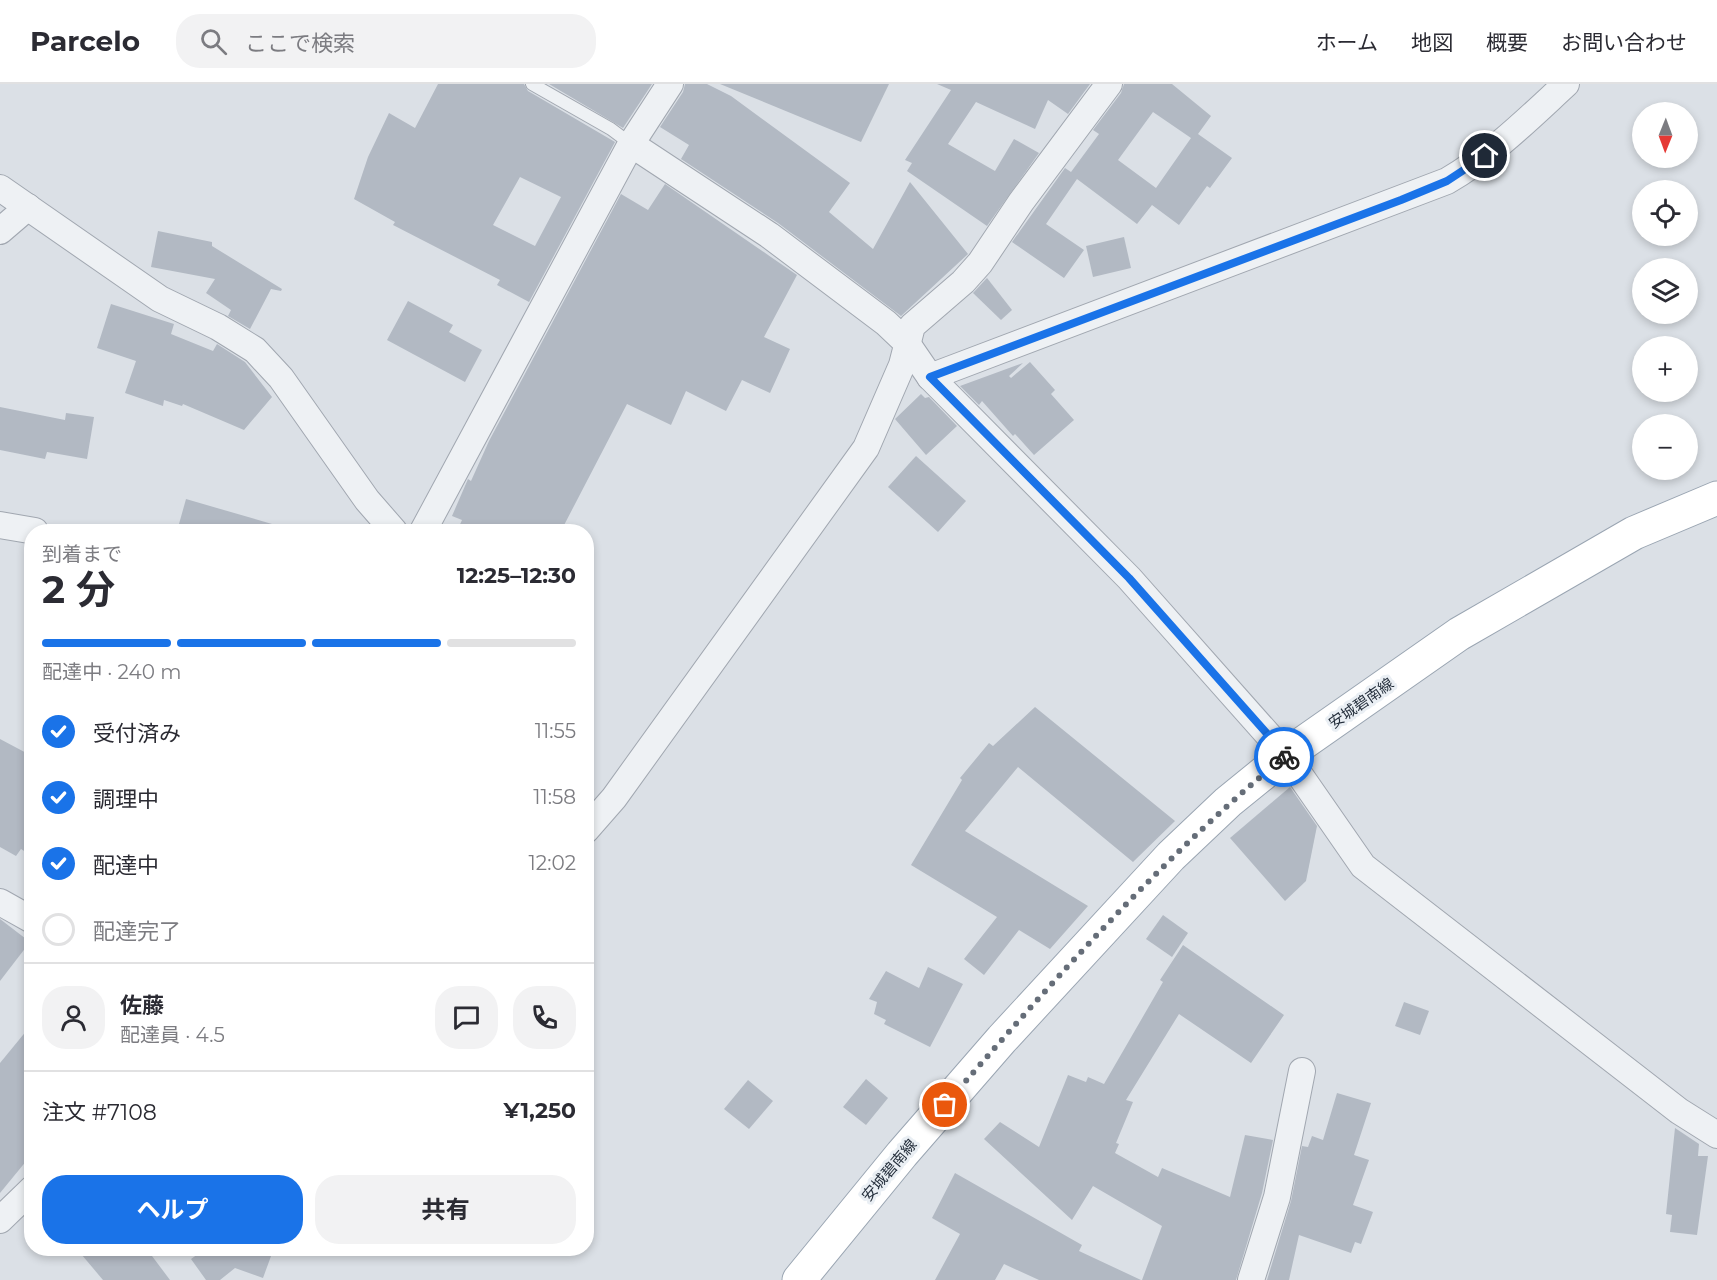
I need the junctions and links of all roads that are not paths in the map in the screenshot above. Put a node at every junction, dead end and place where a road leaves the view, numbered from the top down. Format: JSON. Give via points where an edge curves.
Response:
{"nodes":[{"id":1,"x":532,"y":84,"type":"edge"},
{"id":2,"x":670,"y":84,"type":"edge"},
{"id":3,"x":1110,"y":84,"type":"edge"},
{"id":4,"x":1566,"y":84,"type":"edge"},
{"id":5,"x":631,"y":144,"type":"junction"},
{"id":6,"x":0,"y":188,"type":"edge"},
{"id":7,"x":28,"y":207,"type":"junction"},
{"id":8,"x":0,"y":231,"type":"edge"},
{"id":9,"x":906,"y":342,"type":"junction"},
{"id":10,"x":930,"y":377,"type":"junction"},
{"id":11,"x":1717,"y":498,"type":"edge"},
{"id":12,"x":388,"y":524,"type":"edge"},
{"id":13,"x":427,"y":524,"type":"edge"},
{"id":14,"x":0,"y":525,"type":"edge"},
{"id":15,"x":24,"y":529,"type":"edge"},
{"id":16,"x":1286,"y":755,"type":"junction"},
{"id":17,"x":594,"y":821,"type":"edge"},
{"id":18,"x":0,"y":902,"type":"edge"},
{"id":19,"x":24,"y":916,"type":"edge"},
{"id":20,"x":1302,"y":1071,"type":"dead end"},
{"id":21,"x":1717,"y":1135,"type":"edge"},
{"id":22,"x":24,"y":1197,"type":"edge"},
{"id":23,"x":24,"y":1218,"type":"edge"},
{"id":24,"x":0,"y":1221,"type":"edge"},
{"id":25,"x":799,"y":1280,"type":"edge"},
{"id":26,"x":1251,"y":1280,"type":"edge"}],
"edges":[{"from":1,"to":5,"type":"lane"},
{"from":2,"to":5,"type":"street"},
{"from":3,"to":9,"type":"street","via":[[980,263],[912,326]]},
{"from":4,"to":10,"type":"street","via":[[1499,145],[1447,181]]},
{"from":5,"to":9,"type":"street","via":[[769,235]]},
{"from":5,"to":13,"type":"street"},
{"from":6,"to":7,"type":"street"},
{"from":7,"to":8,"type":"street"},
{"from":7,"to":12,"type":"street","via":[[160,299],[255,350],[281,378]]},
{"from":9,"to":10,"type":"street"},
{"from":9,"to":17,"type":"street","via":[[902,365],[866,448]]},
{"from":10,"to":16,"type":"street","via":[[1129,578]]},
{"from":11,"to":16,"type":"main road","name":"安城碧南線","via":[[1634,532],[1460,634]]},
{"from":14,"to":15,"type":"street"},
{"from":16,"to":21,"type":"street","via":[[1363,866],[1678,1111]]},
{"from":16,"to":25,"type":"main road","name":"安城碧南線","via":[[1228,802],[1163,865],[1002,1039]]},
{"from":18,"to":19,"type":"street"},
{"from":20,"to":26,"type":"street","via":[[1276,1197]]},
{"from":22,"to":24,"type":"street"},
{"from":23,"to":24,"type":"street"}]}
